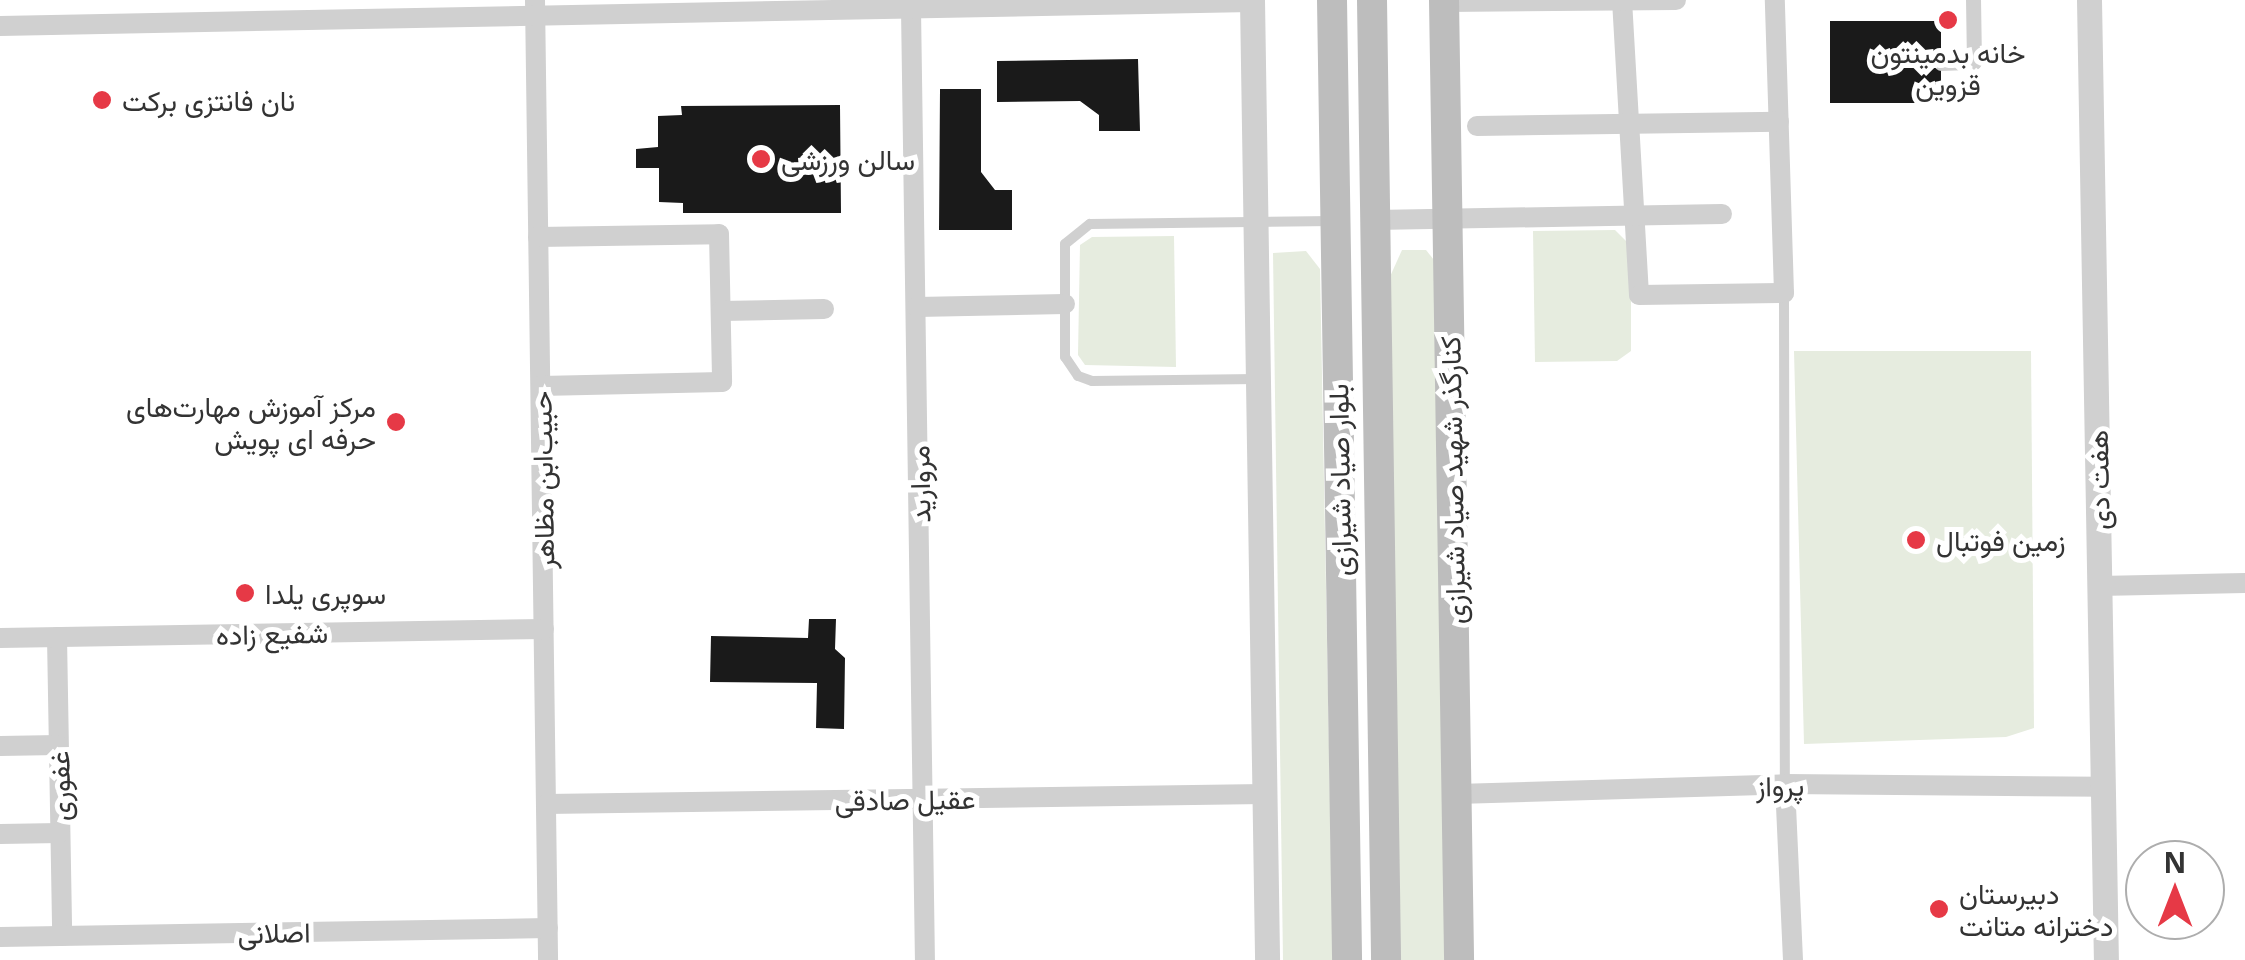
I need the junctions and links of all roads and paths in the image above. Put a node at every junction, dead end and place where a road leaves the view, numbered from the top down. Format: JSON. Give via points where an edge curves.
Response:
{"nodes":[{"id":1,"x":1332,"y":0,"type":"edge"},
{"id":2,"x":1372,"y":0,"type":"edge"},
{"id":3,"x":1622,"y":0,"type":"edge"},
{"id":4,"x":1676,"y":0,"type":"edge"},
{"id":5,"x":1775,"y":0,"type":"edge"},
{"id":6,"x":1973,"y":0,"type":"edge"},
{"id":7,"x":2088,"y":0,"type":"edge"},
{"id":8,"x":1252,"y":1,"type":"edge"},
{"id":9,"x":1444,"y":1,"type":"edge"},
{"id":10,"x":535,"y":8,"type":"edge"},
{"id":11,"x":911,"y":9,"type":"junction"},
{"id":12,"x":254,"y":10,"type":"edge"},
{"id":13,"x":0,"y":26,"type":"edge"},
{"id":14,"x":1941,"y":63,"type":"dead end"},
{"id":15,"x":1778,"y":122,"type":"junction"},
{"id":16,"x":1628,"y":124,"type":"junction"},
{"id":17,"x":1477,"y":126,"type":"dead end"},
{"id":18,"x":1634,"y":214,"type":"junction"},
{"id":19,"x":1722,"y":214,"type":"dead end"},
{"id":20,"x":1448,"y":219,"type":"junction"},
{"id":21,"x":1375,"y":220,"type":"junction"},
{"id":22,"x":1336,"y":221,"type":"junction"},
{"id":23,"x":1256,"y":222,"type":"junction"},
{"id":24,"x":538,"y":237,"type":"junction"},
{"id":25,"x":1784,"y":293,"type":"junction"},
{"id":26,"x":1064,"y":304,"type":"junction"},
{"id":27,"x":916,"y":307,"type":"junction"},
{"id":28,"x":824,"y":309,"type":"dead end"},
{"id":29,"x":720,"y":311,"type":"junction"},
{"id":30,"x":1258,"y":379,"type":"junction"},
{"id":31,"x":540,"y":386,"type":"junction"},
{"id":32,"x":2245,"y":582,"type":"edge"},
{"id":33,"x":2100,"y":586,"type":"junction"},
{"id":34,"x":544,"y":629,"type":"junction"},
{"id":35,"x":56,"y":637,"type":"junction"},
{"id":36,"x":0,"y":638,"type":"edge"},
{"id":37,"x":58,"y":745,"type":"junction"},
{"id":38,"x":0,"y":746,"type":"edge"},
{"id":39,"x":1785,"y":784,"type":"junction"},
{"id":40,"x":2103,"y":787,"type":"junction"},
{"id":41,"x":1264,"y":794,"type":"junction"},
{"id":42,"x":1456,"y":794,"type":"junction"},
{"id":43,"x":923,"y":798,"type":"junction"},
{"id":44,"x":546,"y":804,"type":"junction"},
{"id":45,"x":60,"y":833,"type":"junction"},
{"id":46,"x":0,"y":834,"type":"edge"},
{"id":47,"x":548,"y":928,"type":"junction"},
{"id":48,"x":62,"y":936,"type":"junction"},
{"id":49,"x":0,"y":937,"type":"edge"},
{"id":50,"x":548,"y":960,"type":"edge"},
{"id":51,"x":925,"y":960,"type":"edge"},
{"id":52,"x":1267,"y":960,"type":"edge"},
{"id":53,"x":1347,"y":960,"type":"edge"},
{"id":54,"x":1386,"y":960,"type":"edge"},
{"id":55,"x":1459,"y":960,"type":"edge"},
{"id":56,"x":1793,"y":960,"type":"edge"},
{"id":57,"x":2106,"y":960,"type":"edge"}],
"edges":[{"from":1,"to":22,"type":"main road","name":"بلوار صیاد شیرازی"},
{"from":2,"to":21,"type":"main road","name":"بلوار صیاد شیرازی"},
{"from":3,"to":4,"type":"street"},
{"from":3,"to":9,"type":"street"},
{"from":3,"to":16,"type":"street"},
{"from":5,"to":15,"type":"street"},
{"from":6,"to":14,"type":"street","via":[[1974,62]]},
{"from":7,"to":33,"type":"street","name":"هفت دی"},
{"from":8,"to":11,"type":"street"},
{"from":8,"to":23,"type":"street"},
{"from":9,"to":20,"type":"main road","name":"کنارگذر شهید صیاد شیرازی"},
{"from":10,"to":11,"type":"street"},
{"from":10,"to":12,"type":"street"},
{"from":10,"to":24,"type":"street","name":"حبیب‌ابن مظاهر"},
{"from":11,"to":27,"type":"street","name":"مروارید"},
{"from":12,"to":13,"type":"street"},
{"from":15,"to":16,"type":"street"},
{"from":15,"to":25,"type":"street"},
{"from":16,"to":17,"type":"street"},
{"from":16,"to":18,"type":"street"},
{"from":18,"to":19,"type":"street"},
{"from":18,"to":20,"type":"street"},
{"from":18,"to":25,"type":"street","via":[[1638,295]]},
{"from":20,"to":21,"type":"street"},
{"from":20,"to":42,"type":"main road","name":"کنارگذر شهید صیاد شیرازی"},
{"from":21,"to":54,"type":"main road","name":"بلوار صیاد شیرازی"},
{"from":22,"to":23,"type":"lane"},
{"from":22,"to":53,"type":"main road","name":"بلوار صیاد شیرازی"},
{"from":23,"to":26,"type":"lane","via":[[1082,226],[1063,252]]},
{"from":23,"to":30,"type":"street"},
{"from":24,"to":29,"type":"street","via":[[719,234]]},
{"from":24,"to":31,"type":"street","name":"حبیب‌ابن مظاهر"},
{"from":25,"to":39,"type":"lane"},
{"from":26,"to":27,"type":"street"},
{"from":26,"to":30,"type":"lane","via":[[1064,357],[1084,380]]},
{"from":27,"to":43,"type":"street","name":"مروارید"},
{"from":28,"to":29,"type":"street"},
{"from":29,"to":31,"type":"street","via":[[722,382]]},
{"from":30,"to":41,"type":"street"},
{"from":31,"to":34,"type":"street","name":"حبیب‌ابن مظاهر"},
{"from":32,"to":33,"type":"street"},
{"from":33,"to":40,"type":"street","name":"هفت دی"},
{"from":34,"to":35,"type":"street","name":"شفیع زاده"},
{"from":34,"to":44,"type":"street","name":"حبیب‌ابن مظاهر"},
{"from":35,"to":36,"type":"street","name":"شفیع زاده"},
{"from":35,"to":37,"type":"street","name":"غفوری"},
{"from":37,"to":38,"type":"street"},
{"from":37,"to":45,"type":"street","name":"غفوری"},
{"from":39,"to":40,"type":"street","name":"پرواز"},
{"from":39,"to":42,"type":"street","name":"پرواز"},
{"from":39,"to":56,"type":"street"},
{"from":40,"to":57,"type":"street","name":"هفت دی"},
{"from":41,"to":43,"type":"street","name":"عقیل صادقی"},
{"from":41,"to":52,"type":"street"},
{"from":42,"to":55,"type":"main road","name":"کنارگذر شهید صیاد شیرازی"},
{"from":43,"to":44,"type":"street","name":"عقیل صادقی"},
{"from":43,"to":51,"type":"street","name":"مروارید"},
{"from":44,"to":47,"type":"street","name":"حبیب‌ابن مظاهر"},
{"from":45,"to":46,"type":"street"},
{"from":45,"to":48,"type":"street","name":"غفوری"},
{"from":47,"to":48,"type":"street","name":"اصلانی"},
{"from":47,"to":50,"type":"street","name":"حبیب‌ابن مظاهر"},
{"from":48,"to":49,"type":"street","name":"اصلانی"}]}
